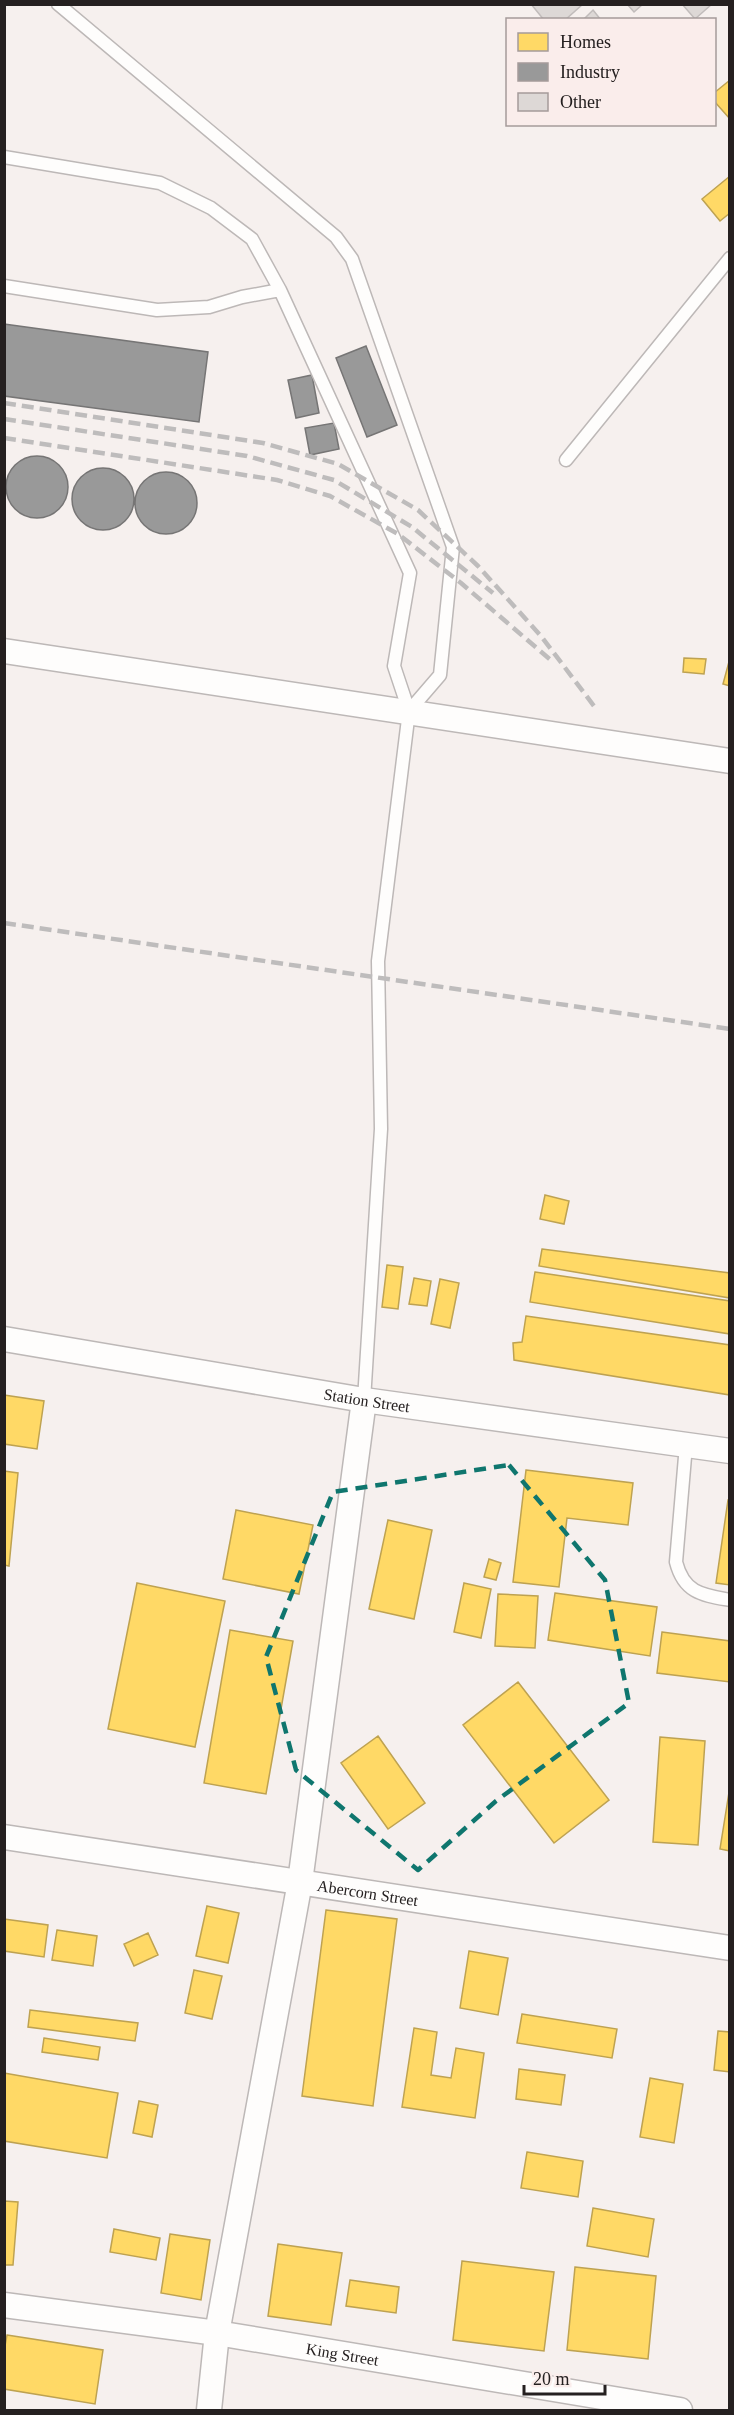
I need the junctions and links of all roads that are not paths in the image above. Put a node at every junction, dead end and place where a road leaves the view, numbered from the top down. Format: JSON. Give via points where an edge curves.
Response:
{"nodes":[{"id":1,"x":58,"y":4,"type":"edge"},
{"id":2,"x":4,"y":157,"type":"edge"},
{"id":3,"x":729,"y":258,"type":"edge"},
{"id":4,"x":4,"y":286,"type":"edge"},
{"id":5,"x":280,"y":290,"type":"junction"},
{"id":6,"x":566,"y":460,"type":"dead end"},
{"id":7,"x":4,"y":651,"type":"edge"},
{"id":8,"x":409,"y":711,"type":"junction"},
{"id":9,"x":729,"y":761,"type":"edge"},
{"id":10,"x":4,"y":1339,"type":"edge"},
{"id":11,"x":364,"y":1400,"type":"junction"},
{"id":12,"x":686,"y":1445,"type":"junction"},
{"id":13,"x":729,"y":1451,"type":"edge"},
{"id":14,"x":729,"y":1600,"type":"edge"},
{"id":15,"x":4,"y":1837,"type":"edge"},
{"id":16,"x":300,"y":1882,"type":"junction"},
{"id":17,"x":729,"y":1948,"type":"edge"},
{"id":18,"x":4,"y":2305,"type":"edge"},
{"id":19,"x":217,"y":2333,"type":"junction"},
{"id":20,"x":209,"y":2410,"type":"edge"},
{"id":21,"x":680,"y":2410,"type":"edge"}],
"edges":[{"from":1,"to":8,"type":"lane","via":[[336,237],[352,259],[453,547],[440,675]]},
{"from":2,"to":5,"type":"lane","via":[[160,183],[211,208],[252,239]]},
{"from":3,"to":6,"type":"lane"},
{"from":4,"to":5,"type":"lane","via":[[157,310],[208,307]]},
{"from":5,"to":8,"type":"lane","via":[[410,573],[394,666]]},
{"from":7,"to":8,"type":"street"},
{"from":8,"to":9,"type":"street"},
{"from":8,"to":11,"type":"lane","via":[[378,961],[381,1130]]},
{"from":10,"to":11,"type":"street","name":"Station Street"},
{"from":11,"to":12,"type":"street","name":"Station Street"},
{"from":11,"to":16,"type":"street"},
{"from":12,"to":13,"type":"street","name":"Station Street"},
{"from":12,"to":14,"type":"lane","via":[[676,1562],[680,1576],[699,1595]]},
{"from":15,"to":16,"type":"street","name":"Abercorn Street"},
{"from":16,"to":17,"type":"street","name":"Abercorn Street"},
{"from":16,"to":19,"type":"street"},
{"from":18,"to":19,"type":"street","name":"King Street"},
{"from":19,"to":20,"type":"street"},
{"from":19,"to":21,"type":"street","name":"King Street"}]}
